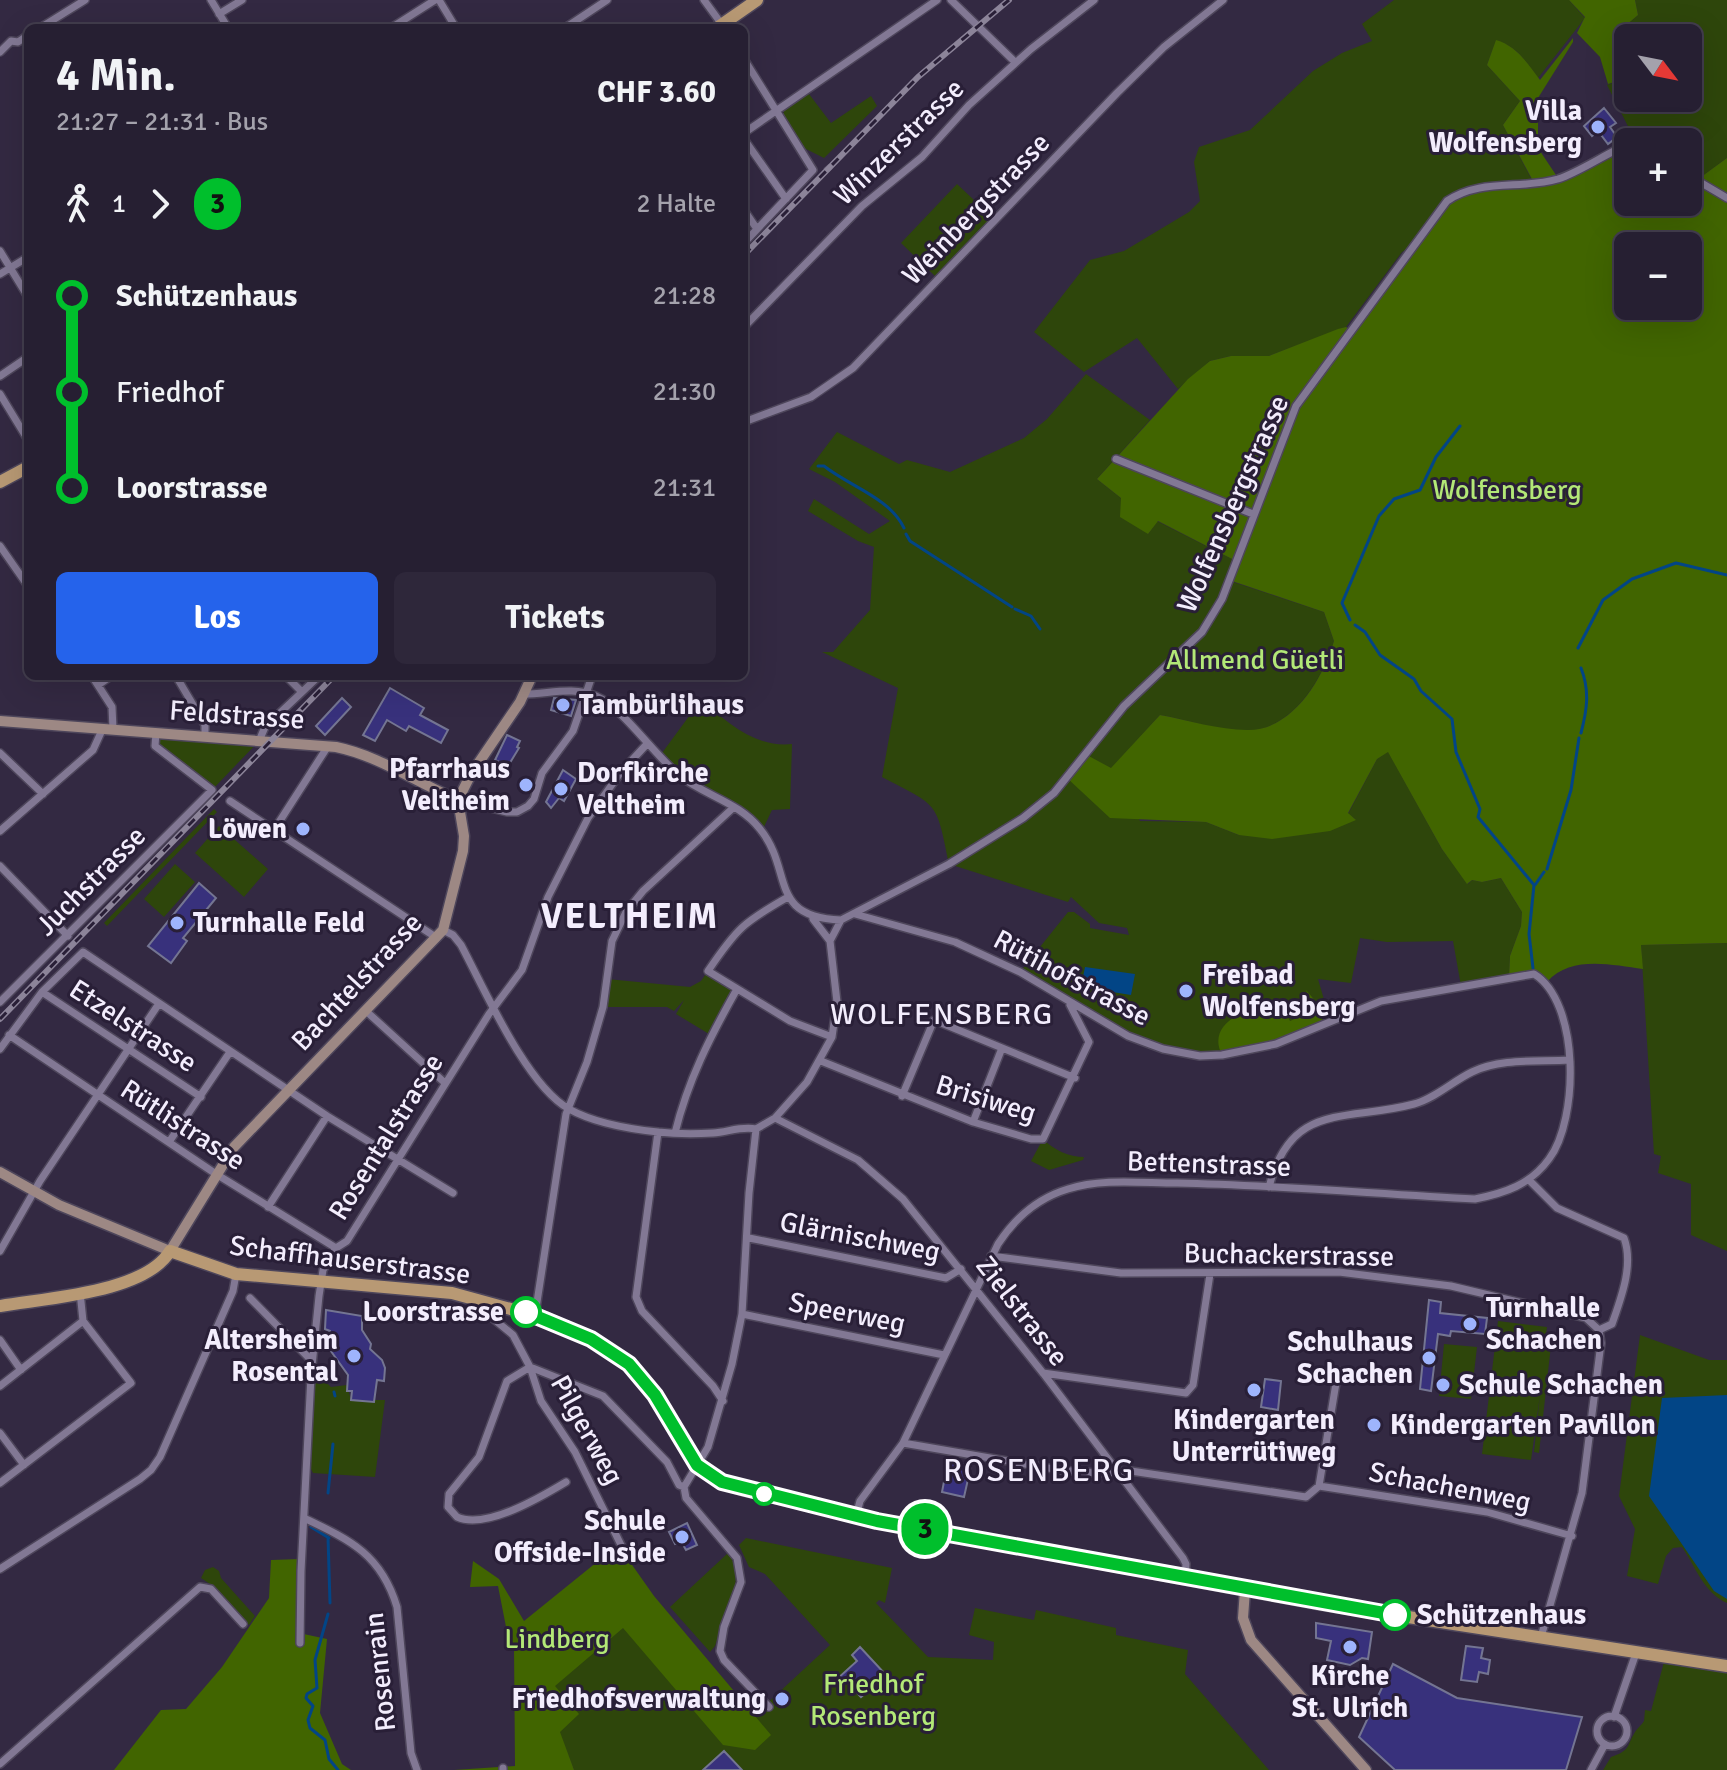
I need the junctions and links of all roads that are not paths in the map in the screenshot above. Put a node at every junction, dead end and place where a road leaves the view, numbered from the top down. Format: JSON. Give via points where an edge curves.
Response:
{"nodes":[{"id":1,"x":85,"y":0,"type":"edge"},
{"id":2,"x":211,"y":0,"type":"edge"},
{"id":3,"x":242,"y":0,"type":"edge"},
{"id":4,"x":607,"y":0,"type":"edge"},
{"id":5,"x":704,"y":0,"type":"edge"},
{"id":6,"x":757,"y":0,"type":"edge"},
{"id":7,"x":937,"y":0,"type":"edge"},
{"id":8,"x":951,"y":0,"type":"edge"},
{"id":9,"x":1094,"y":0,"type":"edge"},
{"id":10,"x":1223,"y":0,"type":"edge"},
{"id":11,"x":441,"y":1,"type":"edge"},
{"id":12,"x":219,"y":14,"type":"junction"},
{"id":13,"x":46,"y":24,"type":"edge"},
{"id":14,"x":225,"y":24,"type":"edge"},
{"id":15,"x":398,"y":24,"type":"edge"},
{"id":16,"x":454,"y":24,"type":"edge"},
{"id":17,"x":571,"y":24,"type":"edge"},
{"id":18,"x":719,"y":24,"type":"edge"},
{"id":19,"x":725,"y":24,"type":"edge"},
{"id":20,"x":24,"y":38,"type":"edge"},
{"id":21,"x":0,"y":52,"type":"edge"},
{"id":22,"x":1015,"y":62,"type":"junction"},
{"id":23,"x":748,"y":65,"type":"edge"},
{"id":24,"x":777,"y":110,"type":"junction"},
{"id":25,"x":748,"y":133,"type":"edge"},
{"id":26,"x":748,"y":142,"type":"edge"},
{"id":27,"x":1614,"y":151,"type":"edge"},
{"id":28,"x":1702,"y":183,"type":"edge"},
{"id":29,"x":1727,"y":198,"type":"edge"},
{"id":30,"x":786,"y":199,"type":"junction"},
{"id":31,"x":748,"y":216,"type":"edge"},
{"id":32,"x":757,"y":229,"type":"junction"},
{"id":33,"x":748,"y":239,"type":"edge"},
{"id":34,"x":0,"y":251,"type":"edge"},
{"id":35,"x":24,"y":259,"type":"edge"},
{"id":36,"x":10,"y":268,"type":"junction"},
{"id":37,"x":0,"y":274,"type":"edge"},
{"id":38,"x":24,"y":291,"type":"edge"},
{"id":39,"x":748,"y":323,"type":"edge"},
{"id":40,"x":24,"y":360,"type":"edge"},
{"id":41,"x":0,"y":376,"type":"edge"},
{"id":42,"x":0,"y":394,"type":"edge"},
{"id":43,"x":748,"y":421,"type":"edge"},
{"id":44,"x":24,"y":433,"type":"edge"},
{"id":45,"x":1116,"y":459,"type":"dead end"},
{"id":46,"x":24,"y":469,"type":"edge"},
{"id":47,"x":0,"y":482,"type":"edge"},
{"id":48,"x":1253,"y":514,"type":"junction"},
{"id":49,"x":0,"y":546,"type":"edge"},
{"id":50,"x":24,"y":580,"type":"edge"},
{"id":51,"x":95,"y":680,"type":"edge"},
{"id":52,"x":105,"y":680,"type":"edge"},
{"id":53,"x":178,"y":680,"type":"edge"},
{"id":54,"x":290,"y":680,"type":"edge"},
{"id":55,"x":315,"y":680,"type":"edge"},
{"id":56,"x":530,"y":680,"type":"edge"},
{"id":57,"x":590,"y":680,"type":"edge"},
{"id":58,"x":98,"y":685,"type":"junction"},
{"id":59,"x":302,"y":692,"type":"junction"},
{"id":60,"x":585,"y":693,"type":"junction"},
{"id":61,"x":524,"y":694,"type":"junction"},
{"id":62,"x":0,"y":721,"type":"edge"},
{"id":63,"x":108,"y":729,"type":"junction"},
{"id":64,"x":156,"y":733,"type":"junction"},
{"id":65,"x":205,"y":736,"type":"junction"},
{"id":66,"x":259,"y":741,"type":"junction"},
{"id":67,"x":646,"y":745,"type":"junction"},
{"id":68,"x":328,"y":746,"type":"junction"},
{"id":69,"x":0,"y":753,"type":"edge"},
{"id":70,"x":43,"y":794,"type":"junction"},
{"id":71,"x":458,"y":800,"type":"junction"},
{"id":72,"x":230,"y":801,"type":"dead end"},
{"id":73,"x":734,"y":807,"type":"junction"},
{"id":74,"x":274,"y":830,"type":"junction"},
{"id":75,"x":0,"y":831,"type":"edge"},
{"id":76,"x":0,"y":866,"type":"edge"},
{"id":77,"x":788,"y":897,"type":"junction"},
{"id":78,"x":855,"y":914,"type":"junction"},
{"id":79,"x":813,"y":919,"type":"junction"},
{"id":80,"x":841,"y":920,"type":"junction"},
{"id":81,"x":440,"y":934,"type":"junction"},
{"id":82,"x":68,"y":936,"type":"junction"},
{"id":83,"x":830,"y":941,"type":"junction"},
{"id":84,"x":1547,"y":982,"type":"joint"},
{"id":85,"x":737,"y":989,"type":"junction"},
{"id":86,"x":42,"y":992,"type":"junction"},
{"id":87,"x":0,"y":1002,"type":"edge"},
{"id":88,"x":1069,"y":1003,"type":"junction"},
{"id":89,"x":158,"y":1005,"type":"junction"},
{"id":90,"x":494,"y":1007,"type":"junction"},
{"id":91,"x":366,"y":1011,"type":"junction"},
{"id":92,"x":9,"y":1035,"type":"junction"},
{"id":93,"x":832,"y":1037,"type":"junction"},
{"id":94,"x":1002,"y":1048,"type":"junction"},
{"id":95,"x":0,"y":1049,"type":"edge"},
{"id":96,"x":129,"y":1050,"type":"junction"},
{"id":97,"x":230,"y":1052,"type":"junction"},
{"id":98,"x":1569,"y":1060,"type":"junction"},
{"id":99,"x":821,"y":1061,"type":"junction"},
{"id":100,"x":1075,"y":1078,"type":"junction"},
{"id":101,"x":445,"y":1083,"type":"junction"},
{"id":102,"x":287,"y":1090,"type":"junction"},
{"id":103,"x":98,"y":1095,"type":"junction"},
{"id":104,"x":902,"y":1096,"type":"junction"},
{"id":105,"x":201,"y":1097,"type":"junction"},
{"id":106,"x":569,"y":1109,"type":"junction"},
{"id":107,"x":327,"y":1116,"type":"junction"},
{"id":108,"x":775,"y":1118,"type":"junction"},
{"id":109,"x":973,"y":1122,"type":"junction"},
{"id":110,"x":756,"y":1129,"type":"junction"},
{"id":111,"x":658,"y":1132,"type":"junction"},
{"id":112,"x":675,"y":1133,"type":"junction"},
{"id":113,"x":169,"y":1142,"type":"junction"},
{"id":114,"x":398,"y":1159,"type":"junction"},
{"id":115,"x":0,"y":1172,"type":"edge"},
{"id":116,"x":216,"y":1174,"type":"junction"},
{"id":117,"x":1529,"y":1180,"type":"junction"},
{"id":118,"x":1269,"y":1187,"type":"junction"},
{"id":119,"x":33,"y":1192,"type":"junction"},
{"id":120,"x":453,"y":1193,"type":"dead end"},
{"id":121,"x":268,"y":1207,"type":"junction"},
{"id":122,"x":749,"y":1238,"type":"junction"},
{"id":123,"x":336,"y":1248,"type":"junction"},
{"id":124,"x":0,"y":1251,"type":"edge"},
{"id":125,"x":170,"y":1251,"type":"junction"},
{"id":126,"x":991,"y":1256,"type":"junction"},
{"id":127,"x":961,"y":1269,"type":"junction"},
{"id":128,"x":236,"y":1274,"type":"junction"},
{"id":129,"x":1210,"y":1274,"type":"junction"},
{"id":130,"x":320,"y":1282,"type":"junction"},
{"id":131,"x":975,"y":1288,"type":"junction"},
{"id":132,"x":80,"y":1292,"type":"junction"},
{"id":133,"x":250,"y":1298,"type":"dead end"},
{"id":134,"x":485,"y":1300,"type":"junction"},
{"id":135,"x":0,"y":1306,"type":"edge"},
{"id":136,"x":742,"y":1314,"type":"junction"},
{"id":137,"x":535,"y":1315,"type":"junction"},
{"id":138,"x":83,"y":1321,"type":"junction"},
{"id":139,"x":1599,"y":1330,"type":"junction"},
{"id":140,"x":0,"y":1340,"type":"edge"},
{"id":141,"x":944,"y":1355,"type":"junction"},
{"id":142,"x":312,"y":1361,"type":"junction"},
{"id":143,"x":530,"y":1367,"type":"junction"},
{"id":144,"x":21,"y":1370,"type":"junction"},
{"id":145,"x":1338,"y":1371,"type":"dead end"},
{"id":146,"x":1043,"y":1373,"type":"junction"},
{"id":147,"x":0,"y":1386,"type":"edge"},
{"id":148,"x":723,"y":1401,"type":"junction"},
{"id":149,"x":0,"y":1433,"type":"edge"},
{"id":150,"x":903,"y":1443,"type":"junction"},
{"id":151,"x":24,"y":1465,"type":"junction"},
{"id":152,"x":697,"y":1465,"type":"junction"},
{"id":153,"x":1118,"y":1472,"type":"junction"},
{"id":154,"x":566,"y":1482,"type":"dead end"},
{"id":155,"x":0,"y":1483,"type":"edge"},
{"id":156,"x":1319,"y":1486,"type":"junction"},
{"id":157,"x":684,"y":1487,"type":"junction"},
{"id":158,"x":856,"y":1516,"type":"junction"},
{"id":159,"x":304,"y":1518,"type":"junction"},
{"id":160,"x":1572,"y":1536,"type":"junction"},
{"id":161,"x":622,"y":1547,"type":"dead end"},
{"id":162,"x":0,"y":1569,"type":"edge"},
{"id":163,"x":1185,"y":1578,"type":"junction"},
{"id":164,"x":1245,"y":1590,"type":"junction"},
{"id":165,"x":243,"y":1624,"type":"dead end"},
{"id":166,"x":1541,"y":1637,"type":"junction"},
{"id":167,"x":300,"y":1643,"type":"dead end"},
{"id":168,"x":1636,"y":1653,"type":"junction"},
{"id":169,"x":1727,"y":1666,"type":"edge"},
{"id":170,"x":769,"y":1707,"type":"dead end"},
{"id":171,"x":1614,"y":1717,"type":"junction"},
{"id":172,"x":1605,"y":1744,"type":"junction"},
{"id":173,"x":0,"y":1764,"type":"edge"},
{"id":174,"x":417,"y":1770,"type":"edge"},
{"id":175,"x":1366,"y":1770,"type":"edge"},
{"id":176,"x":1591,"y":1770,"type":"edge"}],
"edges":[{"from":1,"to":13,"type":"street"},
{"from":2,"to":12,"type":"street"},
{"from":3,"to":12,"type":"street"},
{"from":4,"to":17,"type":"street"},
{"from":5,"to":18,"type":"street"},
{"from":6,"to":19,"type":"main road"},
{"from":7,"to":24,"type":"street"},
{"from":8,"to":22,"type":"street"},
{"from":9,"to":22,"type":"street","name":"Winzerstrasse"},
{"from":10,"to":43,"type":"street","name":"Weinbergstrasse","via":[[1117,93],[853,368],[811,397]]},
{"from":11,"to":15,"type":"street"},
{"from":11,"to":16,"type":"street"},
{"from":12,"to":14,"type":"street"},
{"from":20,"to":21,"type":"street"},
{"from":22,"to":39,"type":"street","name":"Winzerstrasse"},
{"from":23,"to":24,"type":"street"},
{"from":24,"to":25,"type":"street"},
{"from":24,"to":30,"type":"street","via":[[813,170]]},
{"from":26,"to":30,"type":"street"},
{"from":27,"to":48,"type":"street","name":"Wolfensbergstrasse","via":[[1557,179],[1489,185],[1447,201],[1296,406]]},
{"from":28,"to":29,"type":"street"},
{"from":30,"to":32,"type":"street"},
{"from":31,"to":32,"type":"street"},
{"from":32,"to":33,"type":"street"},
{"from":34,"to":36,"type":"street"},
{"from":35,"to":36,"type":"street"},
{"from":36,"to":37,"type":"street"},
{"from":36,"to":38,"type":"street"},
{"from":40,"to":41,"type":"street"},
{"from":42,"to":44,"type":"street"},
{"from":45,"to":48,"type":"street"},
{"from":46,"to":47,"type":"main road"},
{"from":48,"to":78,"type":"street","name":"Wolfensbergstrasse","via":[[1210,621],[1124,706],[1054,793],[949,864]]},
{"from":49,"to":50,"type":"street"},
{"from":51,"to":58,"type":"street"},
{"from":52,"to":58,"type":"street"},
{"from":53,"to":65,"type":"street","via":[[205,725]]},
{"from":54,"to":59,"type":"street"},
{"from":55,"to":59,"type":"street"},
{"from":56,"to":61,"type":"street"},
{"from":57,"to":60,"type":"street"},
{"from":58,"to":63,"type":"street","via":[[113,710]]},
{"from":59,"to":66,"type":"street","via":[[265,727]]},
{"from":60,"to":61,"type":"street"},
{"from":60,"to":67,"type":"street","via":[[604,700]]},
{"from":60,"to":71,"type":"street","via":[[573,731],[542,773],[528,806],[507,812]]},
{"from":61,"to":71,"type":"street"},
{"from":62,"to":63,"type":"street","name":"Feldstrasse"},
{"from":63,"to":64,"type":"street","name":"Feldstrasse"},
{"from":63,"to":70,"type":"street","via":[[93,750]]},
{"from":64,"to":65,"type":"street","name":"Feldstrasse"},
{"from":64,"to":82,"type":"street","name":"Juchstrasse","via":[[155,746],[212,790]]},
{"from":65,"to":66,"type":"street","name":"Feldstrasse"},
{"from":66,"to":68,"type":"street","name":"Feldstrasse"},
{"from":67,"to":73,"type":"street","via":[[694,786]]},
{"from":67,"to":90,"type":"street","name":"Rosentalstrasse","via":[[588,818],[548,897],[522,970]]},
{"from":68,"to":71,"type":"street","name":"Feldstrasse","via":[[354,751]]},
{"from":68,"to":74,"type":"street"},
{"from":69,"to":70,"type":"street"},
{"from":70,"to":75,"type":"street"},
{"from":71,"to":81,"type":"street","name":"Bachtelstrasse","via":[[463,851]]},
{"from":72,"to":74,"type":"street"},
{"from":73,"to":77,"type":"street","via":[[762,831]]},
{"from":73,"to":106,"type":"street","via":[[626,912],[612,941],[603,1007]]},
{"from":74,"to":81,"type":"street"},
{"from":76,"to":82,"type":"street"},
{"from":77,"to":79,"type":"street"},
{"from":77,"to":85,"type":"street","via":[[747,921],[708,971]]},
{"from":78,"to":80,"type":"street","name":"Wolfensbergstrasse"},
{"from":78,"to":88,"type":"street","name":"Rütihofstrasse","via":[[955,942],[1020,972]]},
{"from":79,"to":80,"type":"street"},
{"from":79,"to":83,"type":"street"},
{"from":80,"to":83,"type":"street"},
{"from":81,"to":90,"type":"street","via":[[453,935],[461,945]]},
{"from":81,"to":91,"type":"street","name":"Bachtelstrasse"},
{"from":82,"to":87,"type":"street","name":"Juchstrasse"},
{"from":83,"to":93,"type":"street","via":[[837,989]]},
{"from":84,"to":88,"type":"street","name":"Rütihofstrasse","via":[[1534,974],[1381,1001],[1276,1044],[1200,1056],[1128,1036]]},
{"from":84,"to":98,"type":"street","name":"Bettenstrasse","via":[[1563,1012]]},
{"from":85,"to":93,"type":"street","via":[[790,1021]]},
{"from":85,"to":112,"type":"street","via":[[701,1053]]},
{"from":86,"to":89,"type":"street","via":[[83,952]]},
{"from":86,"to":92,"type":"street"},
{"from":86,"to":96,"type":"street","name":"Etzelstrasse"},
{"from":88,"to":100,"type":"street","name":"Brisiweg","via":[[1089,1042]]},
{"from":89,"to":96,"type":"street"},
{"from":89,"to":97,"type":"street"},
{"from":90,"to":101,"type":"street","name":"Rosentalstrasse"},
{"from":90,"to":106,"type":"street","via":[[542,1084]]},
{"from":91,"to":101,"type":"street"},
{"from":91,"to":102,"type":"street","name":"Bachtelstrasse"},
{"from":92,"to":95,"type":"street"},
{"from":92,"to":103,"type":"street","name":"Rütlistrasse"},
{"from":93,"to":99,"type":"street"},
{"from":94,"to":100,"type":"street"},
{"from":94,"to":104,"type":"street","via":[[932,1021]]},
{"from":94,"to":109,"type":"street"},
{"from":96,"to":103,"type":"street"},
{"from":96,"to":105,"type":"street","name":"Etzelstrasse"},
{"from":97,"to":102,"type":"street"},
{"from":97,"to":105,"type":"street"},
{"from":98,"to":117,"type":"street","name":"Bettenstrasse","via":[[1564,1131],[1550,1158]]},
{"from":98,"to":118,"type":"street","via":[[1492,1065],[1417,1104],[1313,1122],[1287,1144]]},
{"from":99,"to":104,"type":"street","name":"Brisiweg"},
{"from":99,"to":108,"type":"street"},
{"from":100,"to":109,"type":"street","name":"Brisiweg","via":[[1043,1139]]},
{"from":101,"to":114,"type":"street","name":"Rosentalstrasse"},
{"from":102,"to":107,"type":"street"},
{"from":102,"to":116,"type":"street","name":"Bachtelstrasse"},
{"from":103,"to":113,"type":"street","name":"Rütlistrasse"},
{"from":103,"to":119,"type":"street"},
{"from":104,"to":109,"type":"street","name":"Brisiweg"},
{"from":105,"to":113,"type":"street"},
{"from":106,"to":111,"type":"street"},
{"from":106,"to":137,"type":"street"},
{"from":107,"to":114,"type":"street"},
{"from":107,"to":121,"type":"street"},
{"from":108,"to":110,"type":"street"},
{"from":108,"to":127,"type":"street","name":"Zielstrasse","via":[[827,1143],[885,1181]]},
{"from":110,"to":112,"type":"street"},
{"from":110,"to":122,"type":"street"},
{"from":111,"to":112,"type":"street"},
{"from":111,"to":148,"type":"street","via":[[636,1297],[642,1311]]},
{"from":113,"to":116,"type":"street","name":"Rütlistrasse"},
{"from":114,"to":120,"type":"street"},
{"from":114,"to":123,"type":"street","name":"Rosentalstrasse","via":[[347,1241]]},
{"from":115,"to":119,"type":"street","name":"Schaffhauserstrasse"},
{"from":116,"to":121,"type":"street","name":"Rütlistrasse"},
{"from":116,"to":125,"type":"street","name":"Bachtelstrasse"},
{"from":117,"to":118,"type":"street","name":"Bettenstrasse","via":[[1475,1199]]},
{"from":117,"to":139,"type":"street","via":[[1557,1208],[1624,1238],[1628,1248],[1621,1295],[1612,1324]]},
{"from":118,"to":126,"type":"street","name":"Bettenstrasse","via":[[1123,1183],[1068,1189],[1023,1213]]},
{"from":119,"to":124,"type":"street"},
{"from":119,"to":125,"type":"street","name":"Schaffhauserstrasse"},
{"from":121,"to":123,"type":"street","name":"Rütlistrasse"},
{"from":122,"to":127,"type":"street","name":"Glärnischweg","via":[[946,1278]]},
{"from":122,"to":136,"type":"street"},
{"from":123,"to":130,"type":"street","name":"Rosentalstrasse"},
{"from":125,"to":128,"type":"main road","name":"Schaffhauserstrasse"},
{"from":125,"to":132,"type":"main road","via":[[159,1265],[128,1281]]},
{"from":126,"to":129,"type":"street","name":"Buchackerstrasse","via":[[1121,1273]]},
{"from":126,"to":131,"type":"street","name":"Bettenstrasse"},
{"from":127,"to":131,"type":"street","name":"Zielstrasse"},
{"from":128,"to":130,"type":"main road","name":"Schaffhauserstrasse"},
{"from":128,"to":162,"type":"street","via":[[204,1361],[155,1466]]},
{"from":129,"to":139,"type":"street","name":"Buchackerstrasse","via":[[1339,1272],[1451,1286],[1558,1309],[1586,1318]]},
{"from":129,"to":146,"type":"street","via":[[1193,1385],[1186,1393]]},
{"from":130,"to":134,"type":"main road","name":"Schaffhauserstrasse"},
{"from":130,"to":142,"type":"street","name":"Rosentalstrasse"},
{"from":131,"to":141,"type":"street","name":"Bettenstrasse"},
{"from":131,"to":146,"type":"street","name":"Zielstrasse"},
{"from":132,"to":135,"type":"main road"},
{"from":132,"to":138,"type":"street"},
{"from":133,"to":142,"type":"street"},
{"from":134,"to":137,"type":"main road","name":"Schaffhauserstrasse"},
{"from":134,"to":143,"type":"street","name":"Pilgerweg","via":[[484,1311],[513,1335]]},
{"from":136,"to":141,"type":"street","name":"Speerweg"},
{"from":136,"to":148,"type":"street"},
{"from":137,"to":152,"type":"main road","name":"Schaffhauserstrasse","via":[[591,1339],[629,1364],[655,1395]]},
{"from":138,"to":144,"type":"street"},
{"from":138,"to":151,"type":"street","via":[[131,1383]]},
{"from":139,"to":160,"type":"street","via":[[1591,1432]]},
{"from":140,"to":144,"type":"street"},
{"from":141,"to":150,"type":"street","name":"Bettenstrasse"},
{"from":142,"to":159,"type":"street","name":"Rosentalstrasse"},
{"from":143,"to":154,"type":"street","via":[[507,1381],[479,1457],[449,1494],[448,1507],[457,1517],[474,1520],[515,1509]]},
{"from":143,"to":157,"type":"street","via":[[582,1385],[612,1404]]},
{"from":143,"to":161,"type":"street","name":"Pilgerweg","via":[[541,1401],[575,1452]]},
{"from":144,"to":147,"type":"street"},
{"from":145,"to":156,"type":"street"},
{"from":146,"to":153,"type":"street","name":"Zielstrasse"},
{"from":148,"to":152,"type":"street"},
{"from":149,"to":151,"type":"street"},
{"from":150,"to":153,"type":"street","name":"Schachenweg","via":[[1060,1470]]},
{"from":150,"to":158,"type":"street","name":"Bettenstrasse","via":[[860,1501]]},
{"from":151,"to":155,"type":"street"},
{"from":152,"to":157,"type":"street"},
{"from":152,"to":158,"type":"main road","name":"Schaffhauserstrasse","via":[[742,1489]]},
{"from":153,"to":156,"type":"street","name":"Schachenweg","via":[[1306,1497]]},
{"from":153,"to":163,"type":"street","name":"Zielstrasse","via":[[1183,1558]]},
{"from":156,"to":160,"type":"street","name":"Schachenweg","via":[[1487,1512]]},
{"from":157,"to":170,"type":"street","via":[[686,1498],[732,1550],[740,1568],[740,1587],[721,1639],[722,1655]]},
{"from":158,"to":163,"type":"main road","name":"Schaffhauserstrasse"},
{"from":159,"to":167,"type":"street","name":"Rosentalstrasse"},
{"from":159,"to":174,"type":"street","name":"Rosenrain","via":[[368,1554],[392,1589]]},
{"from":160,"to":166,"type":"street"},
{"from":163,"to":164,"type":"main road","name":"Schaffhauserstrasse"},
{"from":164,"to":166,"type":"main road","name":"Schaffhauserstrasse"},
{"from":164,"to":175,"type":"street","via":[[1243,1618],[1251,1640]]},
{"from":165,"to":173,"type":"street","via":[[211,1589],[200,1587]]},
{"from":166,"to":168,"type":"main road","name":"Schaffhauserstrasse"},
{"from":168,"to":169,"type":"main road","name":"Schaffhauserstrasse"},
{"from":168,"to":171,"type":"street"},
{"from":171,"to":172,"type":"street","via":[[1598,1726]]},
{"from":171,"to":172,"type":"street","via":[[1625,1725],[1624,1738],[1613,1746]]},
{"from":172,"to":176,"type":"street"}]}
